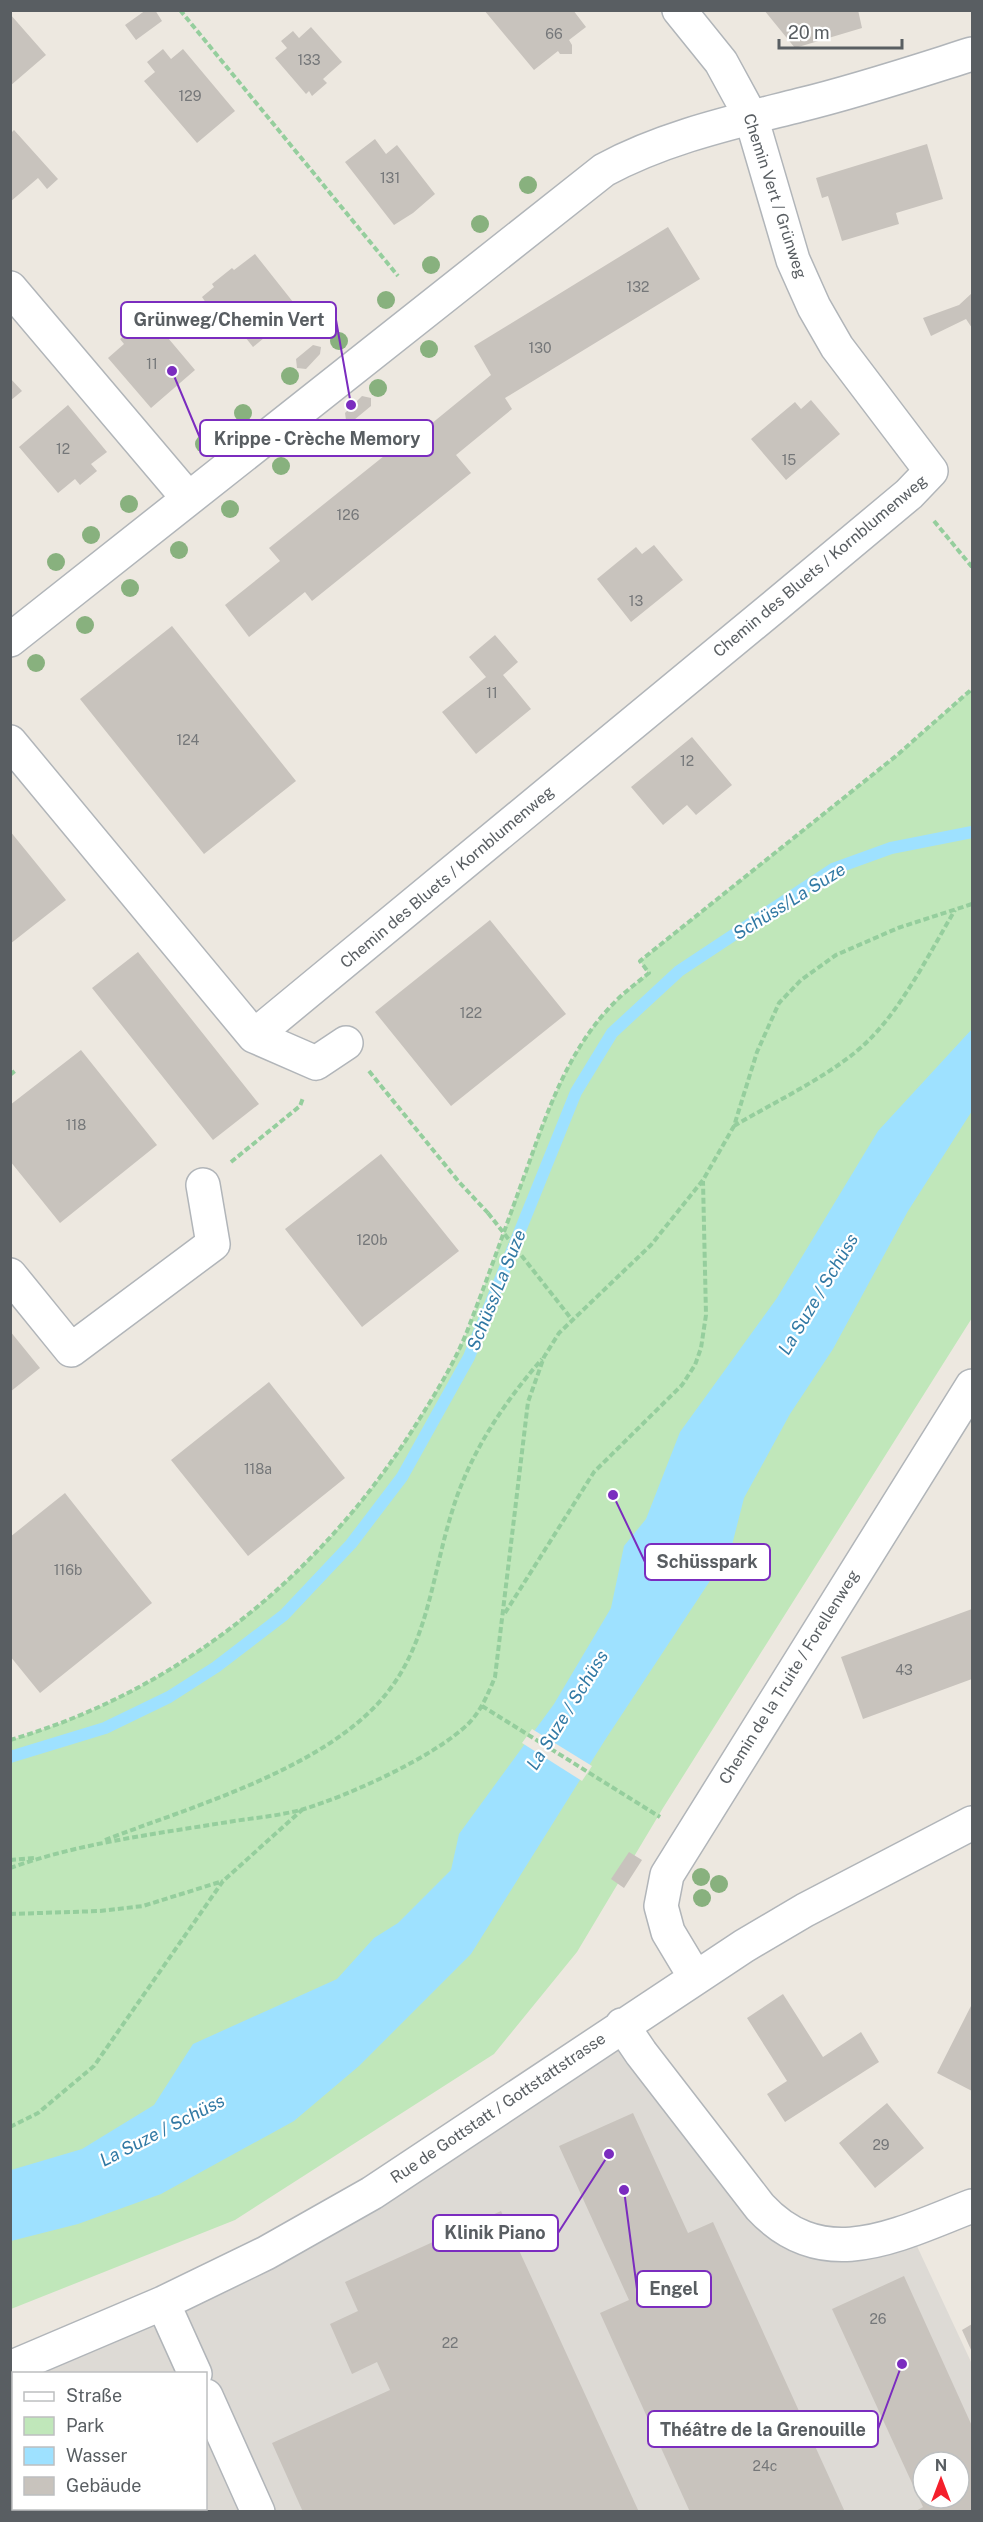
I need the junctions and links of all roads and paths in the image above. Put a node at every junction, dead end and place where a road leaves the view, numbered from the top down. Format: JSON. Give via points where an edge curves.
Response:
{"nodes":[{"id":1,"x":180,"y":10,"type":"edge"},
{"id":2,"x":679,"y":10,"type":"edge"},
{"id":3,"x":972,"y":54,"type":"edge"},
{"id":4,"x":751,"y":117,"type":"junction"},
{"id":5,"x":398,"y":276,"type":"dead end"},
{"id":6,"x":10,"y":288,"type":"edge"},
{"id":7,"x":920,"y":482,"type":"junction"},
{"id":8,"x":188,"y":498,"type":"junction"},
{"id":9,"x":972,"y":567,"type":"edge"},
{"id":10,"x":10,"y":640,"type":"edge"},
{"id":11,"x":972,"y":689,"type":"edge"},
{"id":12,"x":10,"y":742,"type":"edge"},
{"id":13,"x":972,"y":904,"type":"edge"},
{"id":14,"x":955,"y":910,"type":"junction"},
{"id":15,"x":254,"y":1036,"type":"junction"},
{"id":16,"x":346,"y":1043,"type":"joint"},
{"id":17,"x":316,"y":1063,"type":"junction"},
{"id":18,"x":16,"y":1070,"type":"dead end"},
{"id":19,"x":10,"y":1075,"type":"edge"},
{"id":20,"x":734,"y":1126,"type":"junction"},
{"id":21,"x":703,"y":1180,"type":"junction"},
{"id":22,"x":203,"y":1185,"type":"joint"},
{"id":23,"x":10,"y":1275,"type":"edge"},
{"id":24,"x":572,"y":1320,"type":"junction"},
{"id":25,"x":544,"y":1357,"type":"junction"},
{"id":26,"x":972,"y":1386,"type":"edge"},
{"id":27,"x":504,"y":1613,"type":"junction"},
{"id":28,"x":482,"y":1706,"type":"junction"},
{"id":29,"x":10,"y":1740,"type":"edge"},
{"id":30,"x":303,"y":1809,"type":"junction"},
{"id":31,"x":661,"y":1818,"type":"dead end"},
{"id":32,"x":972,"y":1823,"type":"edge"},
{"id":33,"x":95,"y":1844,"type":"junction"},
{"id":34,"x":41,"y":1857,"type":"junction"},
{"id":35,"x":10,"y":1860,"type":"edge"},
{"id":36,"x":10,"y":1868,"type":"edge"},
{"id":37,"x":223,"y":1881,"type":"junction"},
{"id":38,"x":10,"y":1914,"type":"edge"},
{"id":39,"x":695,"y":1977,"type":"junction"},
{"id":40,"x":622,"y":2025,"type":"junction"},
{"id":41,"x":10,"y":2127,"type":"edge"},
{"id":42,"x":972,"y":2206,"type":"edge"},
{"id":43,"x":164,"y":2303,"type":"junction"},
{"id":44,"x":10,"y":2368,"type":"edge"},
{"id":45,"x":195,"y":2372,"type":"edge"},
{"id":46,"x":207,"y":2398,"type":"edge"},
{"id":47,"x":258,"y":2511,"type":"edge"}],
"edges":[{"from":1,"to":5,"type":"path"},
{"from":2,"to":4,"type":"street","name":"Chemin Vert / Grünweg","via":[[721,62]]},
{"from":3,"to":4,"type":"street"},
{"from":4,"to":7,"type":"street","name":"Chemin Vert / Grünweg","via":[[794,260],[814,307]]},
{"from":4,"to":8,"type":"street","via":[[639,153],[604,170]]},
{"from":6,"to":8,"type":"street"},
{"from":7,"to":9,"type":"path"},
{"from":7,"to":15,"type":"street","name":"Chemin des Bluets / Kornblumenweg"},
{"from":8,"to":10,"type":"street"},
{"from":11,"to":29,"type":"path","via":[[896,756],[640,961],[649,973],[612,1004],[556,1087],[470,1325],[439,1388],[390,1467],[343,1524],[301,1569],[205,1648],[155,1680],[91,1711]]},
{"from":12,"to":15,"type":"street"},
{"from":13,"to":14,"type":"path"},
{"from":14,"to":20,"type":"path","via":[[913,980],[870,1040],[843,1061]]},
{"from":14,"to":20,"type":"path","via":[[898,928],[836,955],[801,980],[779,1003],[757,1052]]},
{"from":15,"to":17,"type":"street"},
{"from":16,"to":17,"type":"street"},
{"from":16,"to":24,"type":"path","bridge":true},
{"from":17,"to":22,"type":"path","via":[[300,1106]]},
{"from":18,"to":19,"type":"path"},
{"from":20,"to":21,"type":"path"},
{"from":21,"to":24,"type":"path","via":[[651,1245]]},
{"from":21,"to":27,"type":"path","via":[[706,1315],[695,1365],[682,1385],[594,1472]]},
{"from":22,"to":23,"type":"street","via":[[213,1244],[72,1350]]},
{"from":24,"to":25,"type":"path"},
{"from":25,"to":27,"type":"path","via":[[528,1402]]},
{"from":25,"to":33,"type":"path","via":[[512,1394],[488,1431],[460,1489],[414,1650],[375,1707],[318,1751],[238,1790]]},
{"from":26,"to":39,"type":"street","name":"Chemin de la Truite / Forellenweg","via":[[667,1875],[661,1906],[668,1932]]},
{"from":27,"to":28,"type":"path","via":[[495,1677]]},
{"from":28,"to":30,"type":"path","via":[[469,1723],[427,1753],[393,1772]]},
{"from":28,"to":31,"type":"path"},
{"from":30,"to":33,"type":"path"},
{"from":30,"to":37,"type":"path"},
{"from":32,"to":39,"type":"street","name":"Rue de Gottstatt / Gottstattstrasse","via":[[805,1910]]},
{"from":33,"to":34,"type":"path"},
{"from":34,"to":35,"type":"path"},
{"from":34,"to":36,"type":"path"},
{"from":37,"to":38,"type":"path","via":[[143,1906]]},
{"from":37,"to":41,"type":"path","via":[[94,2066],[38,2113]]},
{"from":39,"to":40,"type":"street","name":"Rue de Gottstatt / Gottstattstrasse"},
{"from":40,"to":42,"type":"street","via":[[760,2207],[796,2235],[829,2245],[871,2243]]},
{"from":40,"to":43,"type":"street","name":"Rue de Gottstatt / Gottstattstrasse","via":[[372,2193],[266,2253]]},
{"from":43,"to":44,"type":"street","name":"Rue de Gottstatt / Gottstattstrasse"},
{"from":43,"to":45,"type":"street"},
{"from":46,"to":47,"type":"street"}]}
